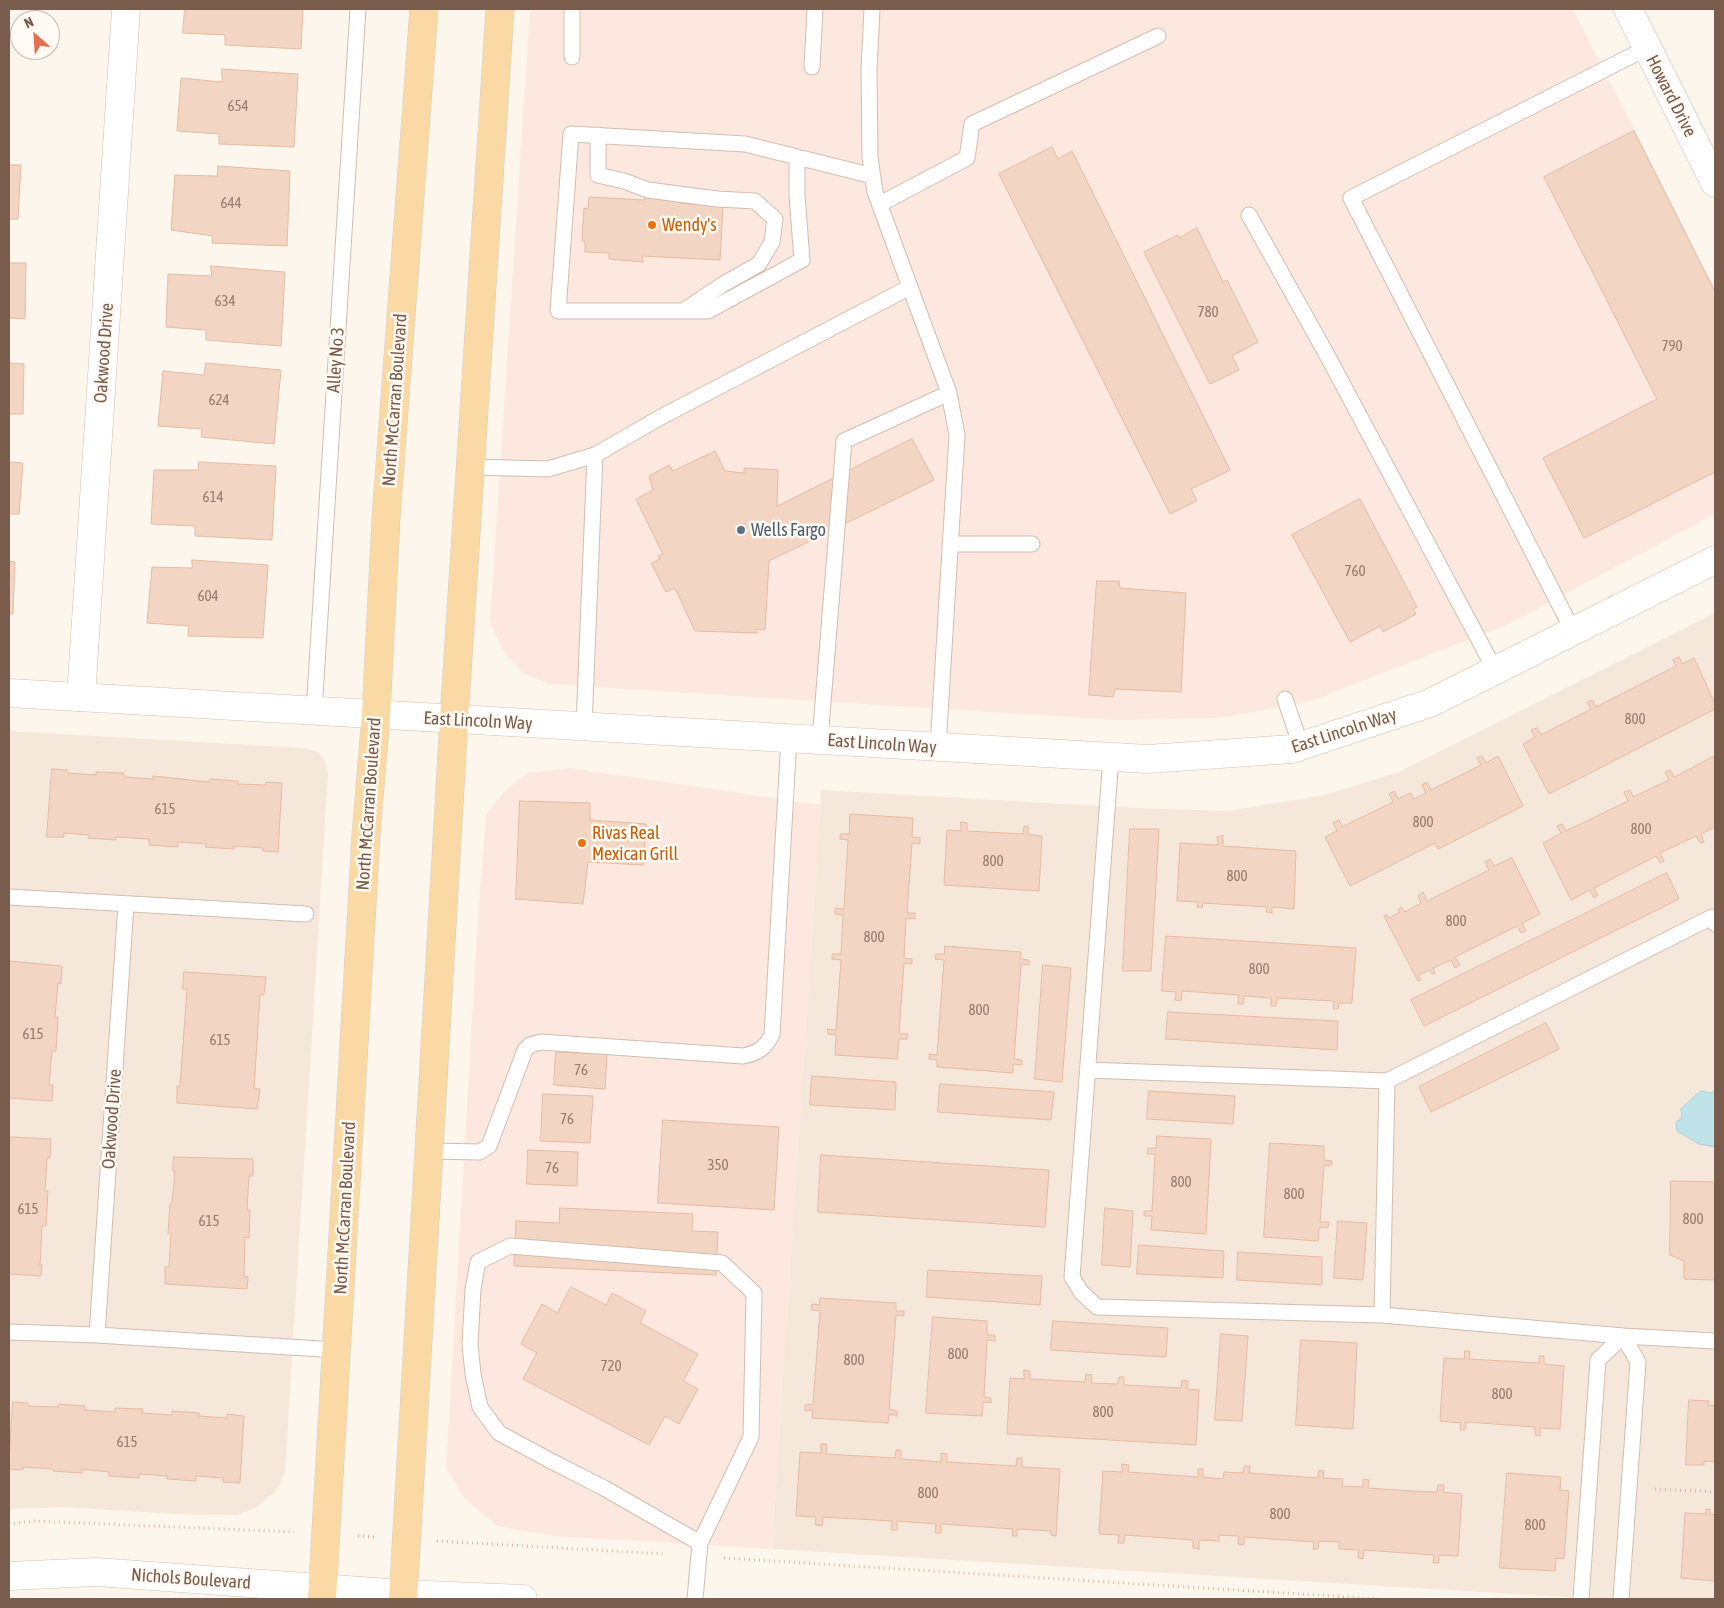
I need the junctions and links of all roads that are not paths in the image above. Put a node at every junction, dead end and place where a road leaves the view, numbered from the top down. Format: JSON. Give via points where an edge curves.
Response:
{"nodes":[{"id":1,"x":126,"y":9,"type":"edge"},
{"id":2,"x":358,"y":9,"type":"edge"},
{"id":3,"x":424,"y":9,"type":"edge"},
{"id":4,"x":500,"y":9,"type":"edge"},
{"id":5,"x":572,"y":9,"type":"edge"},
{"id":6,"x":815,"y":9,"type":"edge"},
{"id":7,"x":872,"y":9,"type":"edge"},
{"id":8,"x":1628,"y":9,"type":"edge"},
{"id":9,"x":1158,"y":36,"type":"dead end"},
{"id":10,"x":1647,"y":48,"type":"junction"},
{"id":11,"x":572,"y":57,"type":"dead end"},
{"id":12,"x":812,"y":67,"type":"dead end"},
{"id":13,"x":598,"y":135,"type":"junction"},
{"id":14,"x":797,"y":157,"type":"junction"},
{"id":15,"x":873,"y":176,"type":"junction"},
{"id":16,"x":1715,"y":183,"type":"edge"},
{"id":17,"x":880,"y":204,"type":"junction"},
{"id":18,"x":1249,"y":214,"type":"dead end"},
{"id":19,"x":910,"y":287,"type":"junction"},
{"id":20,"x":683,"y":311,"type":"junction"},
{"id":21,"x":949,"y":393,"type":"junction"},
{"id":22,"x":595,"y":455,"type":"junction"},
{"id":23,"x":470,"y":467,"type":"junction"},
{"id":24,"x":950,"y":544,"type":"junction"},
{"id":25,"x":1032,"y":544,"type":"dead end"},
{"id":26,"x":1715,"y":560,"type":"edge"},
{"id":27,"x":1573,"y":631,"type":"junction"},
{"id":28,"x":1495,"y":670,"type":"junction"},
{"id":29,"x":9,"y":693,"type":"edge"},
{"id":30,"x":81,"y":697,"type":"junction"},
{"id":31,"x":1285,"y":699,"type":"dead end"},
{"id":32,"x":314,"y":712,"type":"junction"},
{"id":33,"x":376,"y":715,"type":"junction"},
{"id":34,"x":454,"y":719,"type":"junction"},
{"id":35,"x":584,"y":726,"type":"junction"},
{"id":36,"x":789,"y":738,"type":"junction"},
{"id":37,"x":820,"y":740,"type":"junction"},
{"id":38,"x":1302,"y":746,"type":"junction"},
{"id":39,"x":938,"y":747,"type":"junction"},
{"id":40,"x":1111,"y":757,"type":"junction"},
{"id":41,"x":9,"y":897,"type":"edge"},
{"id":42,"x":126,"y":904,"type":"junction"},
{"id":43,"x":306,"y":914,"type":"dead end"},
{"id":44,"x":1715,"y":924,"type":"edge"},
{"id":45,"x":1087,"y":1070,"type":"junction"},
{"id":46,"x":1387,"y":1080,"type":"junction"},
{"id":47,"x":430,"y":1151,"type":"junction"},
{"id":48,"x":1382,"y":1316,"type":"junction"},
{"id":49,"x":9,"y":1332,"type":"edge"},
{"id":50,"x":97,"y":1335,"type":"junction"},
{"id":51,"x":1623,"y":1336,"type":"junction"},
{"id":52,"x":1715,"y":1341,"type":"edge"},
{"id":53,"x":337,"y":1350,"type":"junction"},
{"id":54,"x":700,"y":1543,"type":"junction"},
{"id":55,"x":9,"y":1576,"type":"edge"},
{"id":56,"x":322,"y":1594,"type":"edge"},
{"id":57,"x":403,"y":1596,"type":"edge"},
{"id":58,"x":523,"y":1599,"type":"edge"},
{"id":59,"x":695,"y":1599,"type":"edge"},
{"id":60,"x":1581,"y":1599,"type":"edge"},
{"id":61,"x":1621,"y":1599,"type":"edge"}],
"edges":[{"from":1,"to":30,"type":"street","name":"Oakwood Drive"},
{"from":2,"to":32,"type":"lane","name":"Alley No 3"},
{"from":3,"to":33,"type":"main road","name":"North McCarran Boulevard","via":[[387,509]]},
{"from":4,"to":23,"type":"main road"},
{"from":5,"to":11,"type":"lane"},
{"from":6,"to":12,"type":"lane"},
{"from":7,"to":15,"type":"lane","via":[[869,70]]},
{"from":8,"to":10,"type":"street","name":"Howard Drive"},
{"from":9,"to":17,"type":"lane","via":[[972,124],[967,158]]},
{"from":10,"to":16,"type":"street","name":"Howard Drive"},
{"from":10,"to":27,"type":"lane","via":[[1351,198]]},
{"from":13,"to":14,"type":"lane","via":[[745,144]]},
{"from":13,"to":20,"type":"lane","via":[[571,134],[558,311]]},
{"from":13,"to":20,"type":"lane","via":[[598,175],[648,190],[755,201],[775,219],[772,242],[759,264]]},
{"from":14,"to":15,"type":"lane"},
{"from":14,"to":20,"type":"lane","via":[[802,260],[708,311]]},
{"from":15,"to":17,"type":"lane"},
{"from":17,"to":19,"type":"lane"},
{"from":18,"to":28,"type":"lane"},
{"from":19,"to":21,"type":"lane"},
{"from":19,"to":22,"type":"lane"},
{"from":21,"to":24,"type":"lane","via":[[957,435]]},
{"from":21,"to":37,"type":"lane","via":[[844,441]]},
{"from":22,"to":23,"type":"lane","via":[[548,469]]},
{"from":22,"to":35,"type":"lane"},
{"from":23,"to":34,"type":"main road"},
{"from":24,"to":25,"type":"lane"},
{"from":24,"to":39,"type":"lane"},
{"from":26,"to":27,"type":"street","name":"East Lincoln Way"},
{"from":27,"to":28,"type":"street","name":"East Lincoln Way"},
{"from":28,"to":38,"type":"street","name":"East Lincoln Way","via":[[1430,703]]},
{"from":29,"to":30,"type":"street","name":"East Lincoln Way"},
{"from":30,"to":32,"type":"street","name":"East Lincoln Way"},
{"from":31,"to":38,"type":"lane"},
{"from":32,"to":33,"type":"street","name":"East Lincoln Way"},
{"from":33,"to":34,"type":"street","name":"East Lincoln Way"},
{"from":33,"to":53,"type":"main road","name":"North McCarran Boulevard","via":[[366,835]]},
{"from":34,"to":35,"type":"street","name":"East Lincoln Way"},
{"from":34,"to":47,"type":"main road"},
{"from":35,"to":36,"type":"street","name":"East Lincoln Way"},
{"from":36,"to":37,"type":"street","name":"East Lincoln Way"},
{"from":36,"to":47,"type":"lane","via":[[772,1035],[766,1045],[755,1054],[743,1056],[541,1042],[530,1045],[525,1050],[490,1146],[480,1152]]},
{"from":37,"to":39,"type":"street","name":"East Lincoln Way"},
{"from":38,"to":40,"type":"street","name":"East Lincoln Way","via":[[1164,758]]},
{"from":39,"to":40,"type":"street","name":"East Lincoln Way"},
{"from":40,"to":45,"type":"lane"},
{"from":41,"to":42,"type":"lane"},
{"from":42,"to":43,"type":"lane"},
{"from":42,"to":50,"type":"lane","name":"Oakwood Drive"},
{"from":44,"to":46,"type":"lane","via":[[1712,917]]},
{"from":45,"to":46,"type":"lane"},
{"from":45,"to":48,"type":"lane","via":[[1072,1277],[1081,1292],[1097,1307]]},
{"from":46,"to":48,"type":"lane"},
{"from":47,"to":57,"type":"main road"},
{"from":48,"to":51,"type":"lane"},
{"from":49,"to":50,"type":"lane"},
{"from":50,"to":53,"type":"lane"},
{"from":51,"to":52,"type":"lane"},
{"from":51,"to":60,"type":"lane","via":[[1598,1360]]},
{"from":51,"to":61,"type":"lane","via":[[1638,1362]]},
{"from":53,"to":56,"type":"main road","name":"North McCarran Boulevard"},
{"from":54,"to":54,"type":"lane","via":[[751,1437],[754,1293],[722,1263],[510,1246],[478,1262],[470,1344],[473,1374],[480,1407],[499,1433]]},
{"from":54,"to":59,"type":"lane"},
{"from":55,"to":56,"type":"street","name":"Nichols Boulevard","via":[[96,1572]]},
{"from":56,"to":57,"type":"street","name":"Nichols Boulevard"},
{"from":57,"to":58,"type":"street","name":"Nichols Boulevard"}]}
